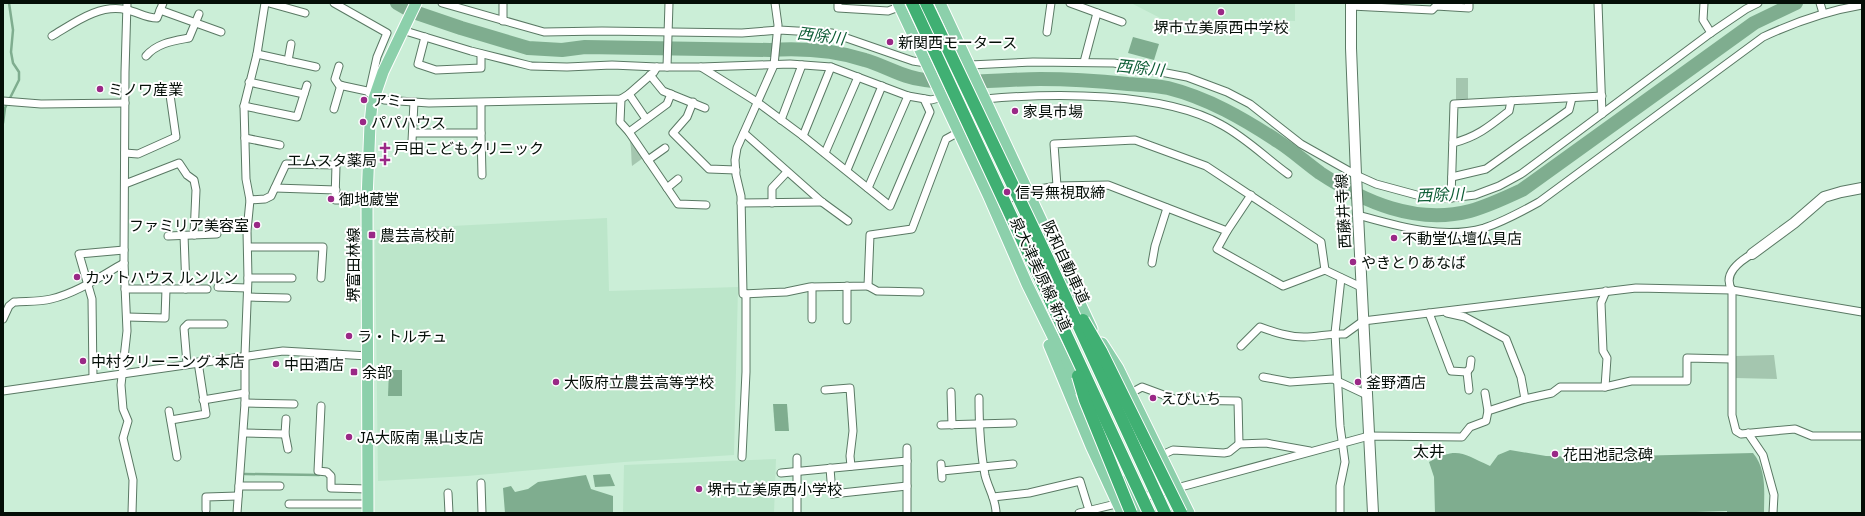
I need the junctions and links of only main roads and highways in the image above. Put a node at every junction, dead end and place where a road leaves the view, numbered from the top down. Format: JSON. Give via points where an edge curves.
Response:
{"nodes":[{"id":1,"x":416,"y":3,"type":"edge"},
{"id":2,"x":912,"y":3,"type":"edge"},
{"id":3,"x":926,"y":3,"type":"edge"},
{"id":4,"x":940,"y":3,"type":"edge"},
{"id":5,"x":1351,"y":4,"type":"edge"},
{"id":6,"x":898,"y":5,"type":"edge"},
{"id":7,"x":1862,"y":188,"type":"edge"},
{"id":8,"x":1752,"y":254,"type":"road end"},
{"id":9,"x":1046,"y":255,"type":"junction"},
{"id":10,"x":1027,"y":284,"type":"junction"},
{"id":11,"x":1094,"y":331,"type":"junction"},
{"id":12,"x":1067,"y":337,"type":"junction"},
{"id":13,"x":368,"y":508,"type":"edge"},
{"id":14,"x":1120,"y":508,"type":"edge"},
{"id":15,"x":1131,"y":513,"type":"edge"},
{"id":16,"x":1139,"y":513,"type":"edge"},
{"id":17,"x":1149,"y":513,"type":"edge"},
{"id":18,"x":1165,"y":513,"type":"edge"},
{"id":19,"x":1174,"y":513,"type":"edge"},
{"id":20,"x":1181,"y":513,"type":"edge"},
{"id":21,"x":1189,"y":513,"type":"edge"},
{"id":22,"x":1373,"y":513,"type":"edge"}],
"edges":[{"from":1,"to":13,"type":"main road","name":"堺富田林線","via":[[372,94],[367,200]]},
{"from":2,"to":12,"type":"highway","name":"阪和自動車道","bridge":true},
{"from":3,"to":9,"type":"highway","name":"阪和自動車道","bridge":true},
{"from":4,"to":11,"type":"main road","name":"泉大津美原線 新道"},
{"from":5,"to":22,"type":"main road","name":"西藤井寺線","via":[[1356,178]]},
{"from":6,"to":10,"type":"main road","name":"泉大津美原線 新道","via":[[993,205]]},
{"from":7,"to":8,"type":"main road","via":[[1824,197],[1794,224]]},
{"from":9,"to":18,"type":"highway","name":"阪和自動車道","bridge":true},
{"from":9,"to":20,"type":"highway","bridge":true,"via":[[1101,351]]},
{"from":10,"to":14,"type":"main road","via":[[1031,300],[1076,409]]},
{"from":10,"to":16,"type":"main road","name":"泉大津美原線 新道"},
{"from":11,"to":19,"type":"main road","name":"泉大津美原線 新道"},
{"from":11,"to":21,"type":"main road","via":[[1118,368]]},
{"from":12,"to":15,"type":"highway","bridge":true,"via":[[1085,400]]},
{"from":12,"to":17,"type":"highway","name":"阪和自動車道","bridge":true}]}
